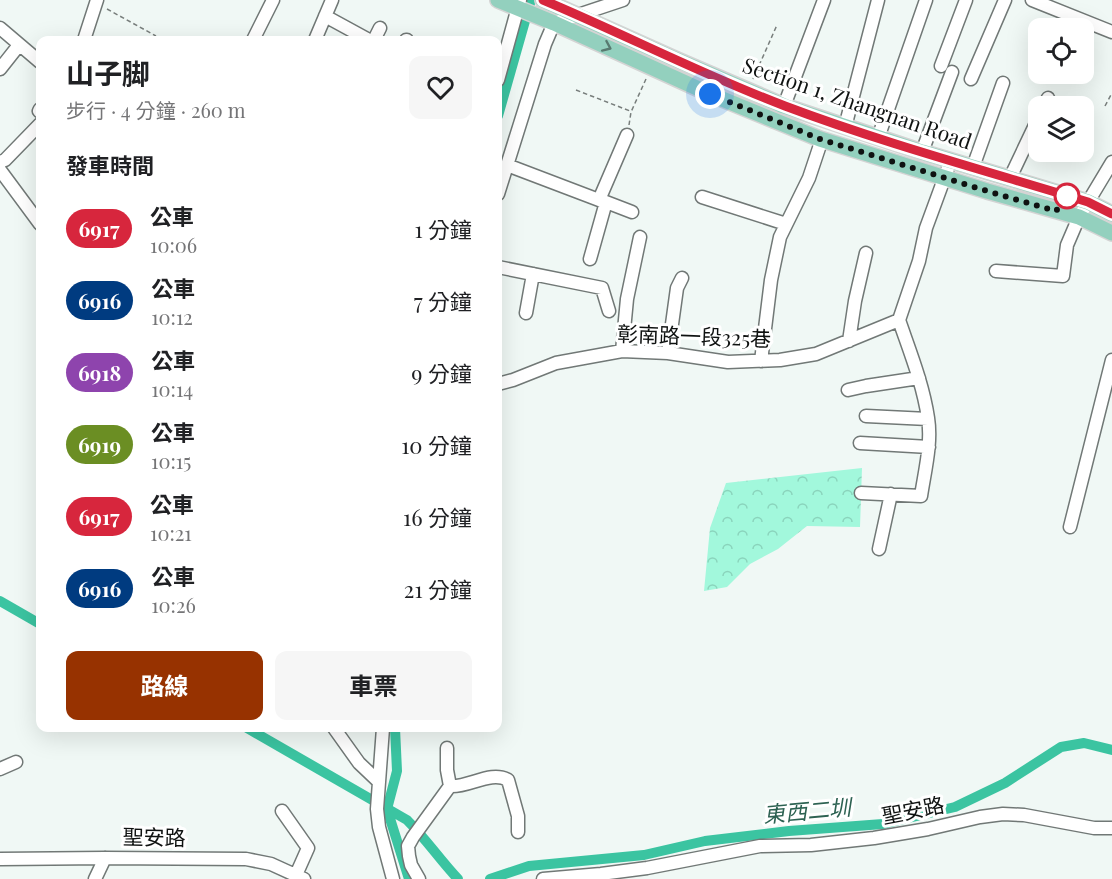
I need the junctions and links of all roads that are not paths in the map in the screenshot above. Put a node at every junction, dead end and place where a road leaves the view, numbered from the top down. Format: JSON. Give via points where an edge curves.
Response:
{"nodes":[{"id":1,"x":273,"y":0,"type":"edge"},
{"id":2,"x":332,"y":0,"type":"edge"},
{"id":3,"x":498,"y":0,"type":"edge"},
{"id":4,"x":623,"y":0,"type":"edge"},
{"id":5,"x":824,"y":0,"type":"edge"},
{"id":6,"x":878,"y":0,"type":"edge"},
{"id":7,"x":926,"y":0,"type":"edge"},
{"id":8,"x":966,"y":0,"type":"edge"},
{"id":9,"x":1005,"y":0,"type":"edge"},
{"id":10,"x":1032,"y":0,"type":"edge"},
{"id":11,"x":93,"y":1,"type":"edge"},
{"id":12,"x":552,"y":2,"type":"edge"},
{"id":13,"x":1046,"y":2,"type":"edge"},
{"id":14,"x":519,"y":4,"type":"edge"},
{"id":15,"x":578,"y":15,"type":"junction"},
{"id":16,"x":325,"y":16,"type":"junction"},
{"id":17,"x":539,"y":17,"type":"junction"},
{"id":18,"x":554,"y":23,"type":"junction"},
{"id":19,"x":0,"y":28,"type":"edge"},
{"id":20,"x":380,"y":28,"type":"dead end"},
{"id":21,"x":1112,"y":32,"type":"edge"},
{"id":22,"x":85,"y":36,"type":"edge"},
{"id":23,"x":255,"y":36,"type":"edge"},
{"id":24,"x":317,"y":36,"type":"edge"},
{"id":25,"x":362,"y":36,"type":"edge"},
{"id":26,"x":376,"y":36,"type":"edge"},
{"id":27,"x":19,"y":45,"type":"junction"},
{"id":28,"x":36,"y":59,"type":"edge"},
{"id":29,"x":502,"y":66,"type":"edge"},
{"id":30,"x":0,"y":69,"type":"edge"},
{"id":31,"x":971,"y":79,"type":"dead end"},
{"id":32,"x":1003,"y":83,"type":"dead end"},
{"id":33,"x":784,"y":105,"type":"junction"},
{"id":34,"x":845,"y":127,"type":"junction"},
{"id":35,"x":36,"y":128,"type":"edge"},
{"id":36,"x":627,"y":135,"type":"road end"},
{"id":37,"x":878,"y":138,"type":"junction"},
{"id":38,"x":822,"y":139,"type":"junction"},
{"id":39,"x":1028,"y":140,"type":"edge"},
{"id":40,"x":922,"y":152,"type":"junction"},
{"id":41,"x":951,"y":160,"type":"junction"},
{"id":42,"x":0,"y":162,"type":"edge"},
{"id":43,"x":1112,"y":162,"type":"edge"},
{"id":44,"x":507,"y":165,"type":"junction"},
{"id":45,"x":973,"y":167,"type":"junction"},
{"id":46,"x":0,"y":170,"type":"edge"},
{"id":47,"x":944,"y":177,"type":"junction"},
{"id":48,"x":1010,"y":178,"type":"junction"},
{"id":49,"x":502,"y":181,"type":"edge"},
{"id":50,"x":702,"y":197,"type":"dead end"},
{"id":51,"x":602,"y":201,"type":"junction"},
{"id":52,"x":1088,"y":202,"type":"junction"},
{"id":53,"x":632,"y":212,"type":"dead end"},
{"id":54,"x":1112,"y":214,"type":"edge"},
{"id":55,"x":1079,"y":217,"type":"junction"},
{"id":56,"x":36,"y":219,"type":"edge"},
{"id":57,"x":786,"y":224,"type":"junction"},
{"id":58,"x":1112,"y":233,"type":"edge"},
{"id":59,"x":640,"y":237,"type":"dead end"},
{"id":60,"x":866,"y":253,"type":"dead end"},
{"id":61,"x":591,"y":258,"type":"dead end"},
{"id":62,"x":502,"y":268,"type":"edge"},
{"id":63,"x":996,"y":271,"type":"dead end"},
{"id":64,"x":533,"y":274,"type":"junction"},
{"id":65,"x":682,"y":278,"type":"dead end"},
{"id":66,"x":609,"y":310,"type":"dead end"},
{"id":67,"x":526,"y":313,"type":"dead end"},
{"id":68,"x":899,"y":320,"type":"junction"},
{"id":69,"x":849,"y":341,"type":"junction"},
{"id":70,"x":622,"y":351,"type":"junction"},
{"id":71,"x":668,"y":353,"type":"junction"},
{"id":72,"x":1112,"y":360,"type":"edge"},
{"id":73,"x":761,"y":361,"type":"junction"},
{"id":74,"x":919,"y":378,"type":"junction"},
{"id":75,"x":502,"y":383,"type":"edge"},
{"id":76,"x":848,"y":390,"type":"dead end"},
{"id":77,"x":866,"y":416,"type":"dead end"},
{"id":78,"x":928,"y":419,"type":"junction"},
{"id":79,"x":860,"y":443,"type":"dead end"},
{"id":80,"x":929,"y":447,"type":"junction"},
{"id":81,"x":861,"y":493,"type":"dead end"},
{"id":82,"x":891,"y":495,"type":"junction"},
{"id":83,"x":1070,"y":527,"type":"dead end"},
{"id":84,"x":879,"y":549,"type":"dead end"},
{"id":85,"x":337,"y":732,"type":"edge"},
{"id":86,"x":383,"y":732,"type":"edge"},
{"id":87,"x":447,"y":748,"type":"dead end"},
{"id":88,"x":16,"y":762,"type":"dead end"},
{"id":89,"x":0,"y":769,"type":"edge"},
{"id":90,"x":379,"y":782,"type":"junction"},
{"id":91,"x":450,"y":786,"type":"junction"},
{"id":92,"x":282,"y":811,"type":"dead end"},
{"id":93,"x":1112,"y":828,"type":"edge"},
{"id":94,"x":518,"y":832,"type":"dead end"},
{"id":95,"x":105,"y":858,"type":"junction"},
{"id":96,"x":0,"y":859,"type":"edge"},
{"id":97,"x":300,"y":877,"type":"edge"},
{"id":98,"x":95,"y":879,"type":"edge"},
{"id":99,"x":393,"y":879,"type":"edge"},
{"id":100,"x":419,"y":879,"type":"edge"},
{"id":101,"x":545,"y":879,"type":"edge"}],
"edges":[{"from":1,"to":23,"type":"street"},
{"from":2,"to":16,"type":"street"},
{"from":3,"to":14,"type":"main road","name":"Section 1, Zhangnan Road"},
{"from":4,"to":15,"type":"street"},
{"from":5,"to":33,"type":"street"},
{"from":6,"to":34,"type":"street"},
{"from":7,"to":37,"type":"street"},
{"from":8,"to":40,"type":"street"},
{"from":9,"to":31,"type":"street"},
{"from":10,"to":13,"type":"street"},
{"from":11,"to":22,"type":"street"},
{"from":12,"to":15,"type":"main road","name":"Section 1, Zhangnan Road"},
{"from":12,"to":17,"type":"main road"},
{"from":12,"to":18,"type":"main road","via":[[559,13]]},
{"from":13,"to":21,"type":"street"},
{"from":14,"to":17,"type":"main road","name":"Section 1, Zhangnan Road"},
{"from":14,"to":29,"type":"street"},
{"from":15,"to":18,"type":"street"},
{"from":15,"to":33,"type":"main road","name":"Section 1, Zhangnan Road"},
{"from":16,"to":24,"type":"street"},
{"from":16,"to":25,"type":"street"},
{"from":17,"to":18,"type":"main road","name":"Section 1, Zhangnan Road"},
{"from":18,"to":38,"type":"main road","name":"Section 1, Zhangnan Road","one_way":true,"via":[[710,94]]},
{"from":18,"to":44,"type":"street"},
{"from":19,"to":27,"type":"street"},
{"from":20,"to":26,"type":"street"},
{"from":27,"to":28,"type":"street"},
{"from":27,"to":30,"type":"street"},
{"from":32,"to":45,"type":"street"},
{"from":33,"to":34,"type":"main road","name":"Section 1, Zhangnan Road"},
{"from":34,"to":37,"type":"main road","name":"Section 1, Zhangnan Road"},
{"from":35,"to":42,"type":"street"},
{"from":36,"to":51,"type":"street"},
{"from":37,"to":40,"type":"main road","name":"Section 1, Zhangnan Road"},
{"from":38,"to":47,"type":"main road","name":"Section 1, Zhangnan Road"},
{"from":38,"to":57,"type":"street","via":[[809,178]]},
{"from":39,"to":48,"type":"street"},
{"from":40,"to":41,"type":"main road","name":"Section 1, Zhangnan Road"},
{"from":41,"to":45,"type":"main road","name":"Section 1, Zhangnan Road"},
{"from":41,"to":47,"type":"street"},
{"from":43,"to":52,"type":"street"},
{"from":44,"to":49,"type":"street"},
{"from":44,"to":51,"type":"street"},
{"from":45,"to":48,"type":"main road","name":"Section 1, Zhangnan Road"},
{"from":46,"to":56,"type":"street"},
{"from":47,"to":55,"type":"main road","name":"Section 1, Zhangnan Road"},
{"from":47,"to":68,"type":"street"},
{"from":48,"to":52,"type":"main road","name":"Section 1, Zhangnan Road"},
{"from":50,"to":57,"type":"street"},
{"from":51,"to":53,"type":"street"},
{"from":51,"to":61,"type":"street"},
{"from":52,"to":54,"type":"main road","name":"Section 1, Zhangnan Road"},
{"from":52,"to":55,"type":"street"},
{"from":55,"to":58,"type":"main road","name":"Section 1, Zhangnan Road"},
{"from":55,"to":63,"type":"street","via":[[1067,245],[1063,276]]},
{"from":57,"to":73,"type":"street","via":[[771,280]]},
{"from":59,"to":70,"type":"street","via":[[627,299]]},
{"from":60,"to":69,"type":"street"},
{"from":62,"to":64,"type":"street"},
{"from":64,"to":66,"type":"street","via":[[602,288]]},
{"from":64,"to":67,"type":"street"},
{"from":65,"to":71,"type":"street","via":[[677,288]]},
{"from":68,"to":69,"type":"street","name":"彰南路一段325巷"},
{"from":68,"to":74,"type":"street"},
{"from":69,"to":73,"type":"street","name":"彰南路一段325巷","via":[[816,354]]},
{"from":70,"to":71,"type":"street","name":"彰南路一段325巷"},
{"from":70,"to":75,"type":"street","name":"彰南路一段325巷","via":[[556,363]]},
{"from":71,"to":73,"type":"street","name":"彰南路一段325巷","via":[[728,362]]},
{"from":72,"to":83,"type":"street"},
{"from":74,"to":76,"type":"street"},
{"from":74,"to":78,"type":"street"},
{"from":77,"to":78,"type":"street"},
{"from":78,"to":80,"type":"street"},
{"from":79,"to":80,"type":"street"},
{"from":80,"to":82,"type":"street","via":[[921,496]]},
{"from":81,"to":82,"type":"street"},
{"from":82,"to":84,"type":"street"},
{"from":85,"to":90,"type":"street","via":[[359,763]]},
{"from":86,"to":90,"type":"street"},
{"from":87,"to":91,"type":"street"},
{"from":88,"to":89,"type":"street"},
{"from":90,"to":99,"type":"street","via":[[377,809]]},
{"from":91,"to":94,"type":"street","via":[[504,777],[518,816]]},
{"from":91,"to":100,"type":"street","via":[[408,846],[411,865]]},
{"from":92,"to":97,"type":"street","via":[[308,848]]},
{"from":93,"to":101,"type":"street","name":"聖安路","via":[[1003,814],[874,838],[760,846],[647,868]]},
{"from":95,"to":96,"type":"street","name":"聖安路"},
{"from":95,"to":97,"type":"street","name":"聖安路","via":[[246,859],[271,864]]},
{"from":95,"to":98,"type":"street"}]}
